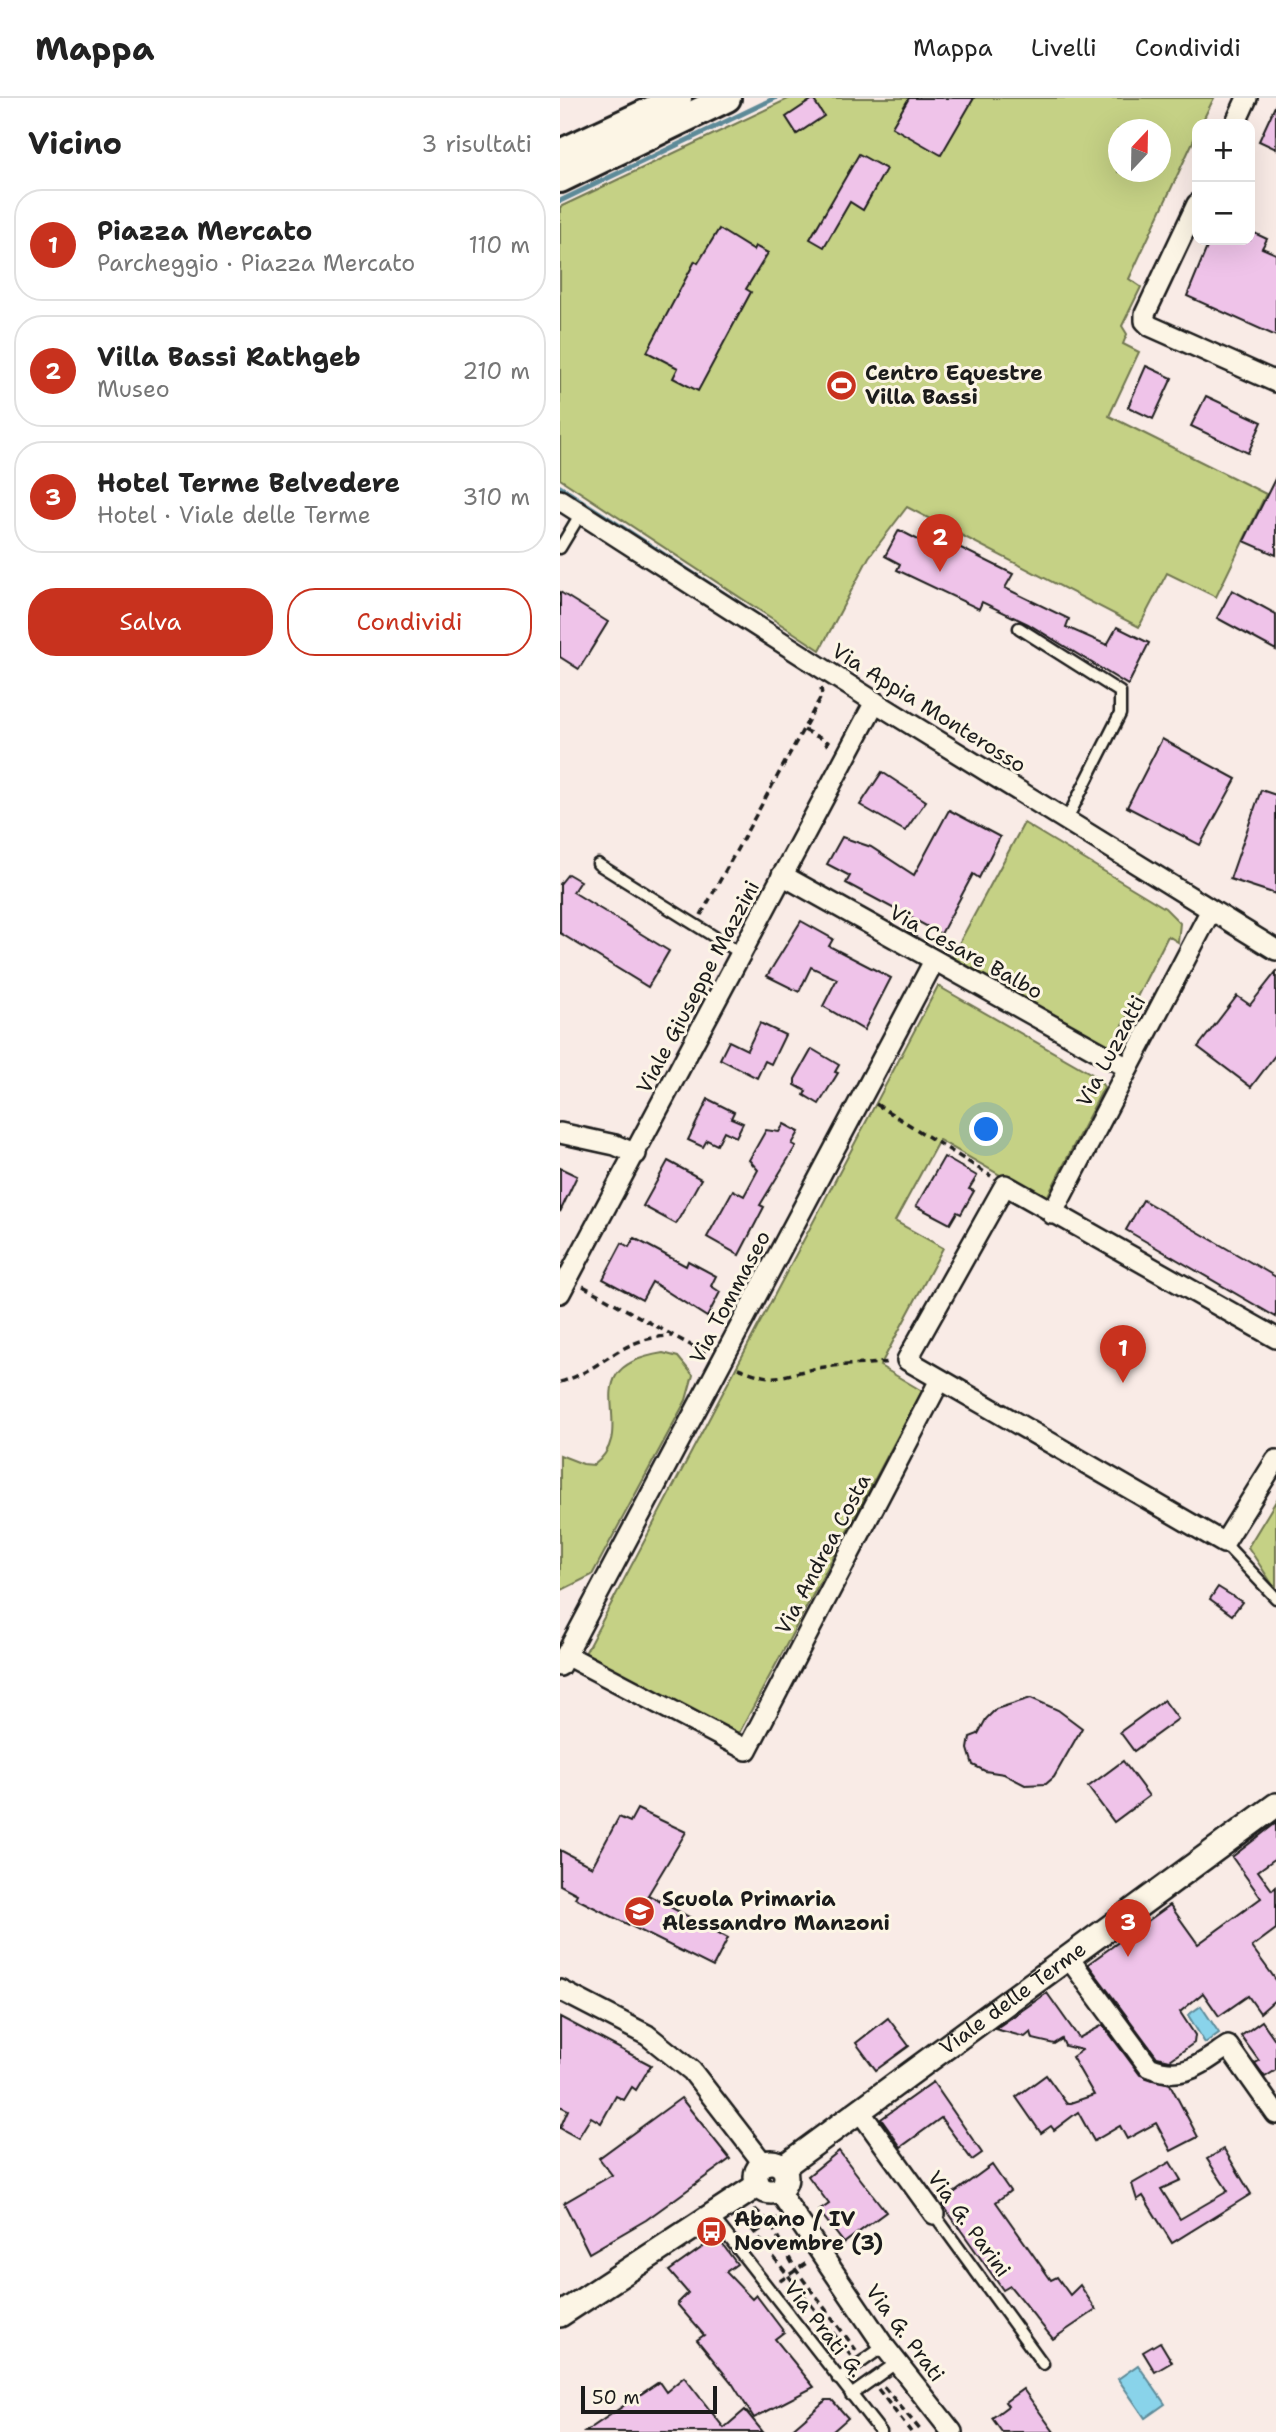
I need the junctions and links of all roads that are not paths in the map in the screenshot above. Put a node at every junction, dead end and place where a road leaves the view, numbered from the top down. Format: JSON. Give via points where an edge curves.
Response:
{"nodes":[{"id":1,"x":678,"y":98,"type":"edge"},
{"id":2,"x":727,"y":98,"type":"edge"},
{"id":3,"x":1247,"y":98,"type":"edge"},
{"id":4,"x":1237,"y":119,"type":"edge"},
{"id":5,"x":560,"y":153,"type":"edge"},
{"id":6,"x":560,"y":179,"type":"edge"},
{"id":7,"x":1192,"y":215,"type":"edge"},
{"id":8,"x":1276,"y":382,"type":"edge"},
{"id":9,"x":560,"y":500,"type":"edge"},
{"id":10,"x":581,"y":513,"type":"junction"},
{"id":11,"x":560,"y":548,"type":"edge"},
{"id":12,"x":1019,"y":628,"type":"dead end"},
{"id":13,"x":875,"y":702,"type":"junction"},
{"id":14,"x":1069,"y":816,"type":"junction"},
{"id":15,"x":597,"y":864,"type":"dead end"},
{"id":16,"x":782,"y":875,"type":"junction"},
{"id":17,"x":1211,"y":910,"type":"junction"},
{"id":18,"x":1276,"y":950,"type":"edge"},
{"id":19,"x":742,"y":954,"type":"junction"},
{"id":20,"x":934,"y":961,"type":"junction"},
{"id":21,"x":1128,"y":1068,"type":"junction"},
{"id":22,"x":560,"y":1133,"type":"edge"},
{"id":23,"x":636,"y":1154,"type":"junction"},
{"id":24,"x":1052,"y":1214,"type":"junction"},
{"id":25,"x":560,"y":1293,"type":"edge"},
{"id":26,"x":1276,"y":1338,"type":"edge"},
{"id":27,"x":940,"y":1380,"type":"junction"},
{"id":28,"x":1276,"y":1460,"type":"edge"},
{"id":29,"x":1224,"y":1543,"type":"junction"},
{"id":30,"x":1276,"y":1598,"type":"edge"},
{"id":31,"x":563,"y":1660,"type":"edge"},
{"id":32,"x":1276,"y":1805,"type":"edge"},
{"id":33,"x":1068,"y":1957,"type":"junction"},
{"id":34,"x":560,"y":1990,"type":"edge"},
{"id":35,"x":859,"y":2110,"type":"junction"},
{"id":36,"x":1276,"y":2114,"type":"edge"},
{"id":37,"x":770,"y":2176,"type":"junction"},
{"id":38,"x":716,"y":2213,"type":"junction"},
{"id":39,"x":934,"y":2214,"type":"joint"},
{"id":40,"x":560,"y":2315,"type":"edge"},
{"id":41,"x":884,"y":2346,"type":"junction"},
{"id":42,"x":896,"y":2362,"type":"junction"},
{"id":43,"x":1043,"y":2364,"type":"dead end"},
{"id":44,"x":838,"y":2379,"type":"junction"},
{"id":45,"x":851,"y":2395,"type":"junction"},
{"id":46,"x":881,"y":2432,"type":"edge"},
{"id":47,"x":952,"y":2432,"type":"edge"}],
"edges":[{"from":1,"to":5,"type":"main road"},
{"from":2,"to":6,"type":"main road"},
{"from":3,"to":4,"type":"street"},
{"from":7,"to":8,"type":"street","via":[[1145,321]]},
{"from":9,"to":10,"type":"street","name":"Via Appia Monterosso"},
{"from":10,"to":11,"type":"lane"},
{"from":10,"to":13,"type":"street","name":"Via Appia Monterosso"},
{"from":12,"to":14,"type":"lane","via":[[1121,692],[1120,714]]},
{"from":13,"to":14,"type":"street","name":"Via Appia Monterosso"},
{"from":13,"to":16,"type":"street","name":"Viale Giuseppe Mazzini"},
{"from":14,"to":17,"type":"street","name":"Via Appia Monterosso"},
{"from":15,"to":19,"type":"lane"},
{"from":16,"to":19,"type":"street","name":"Viale Giuseppe Mazzini"},
{"from":16,"to":20,"type":"street","name":"Via Cesare Balbo"},
{"from":17,"to":18,"type":"street","name":"Via Appia Monterosso"},
{"from":17,"to":21,"type":"street","name":"Via Luzzatti"},
{"from":19,"to":23,"type":"street","name":"Viale Giuseppe Mazzini"},
{"from":20,"to":21,"type":"street","name":"Via Cesare Balbo"},
{"from":20,"to":31,"type":"street","name":"Via Tommaseo"},
{"from":21,"to":24,"type":"street","name":"Via Luzzatti"},
{"from":22,"to":23,"type":"street","via":[[615,1144]]},
{"from":23,"to":25,"type":"street","name":"Viale Giuseppe Mazzini"},
{"from":24,"to":26,"type":"street"},
{"from":24,"to":27,"type":"street","via":[[1005,1185],[907,1360]]},
{"from":27,"to":29,"type":"street"},
{"from":27,"to":31,"type":"street","name":"Via Andrea Costa","via":[[747,1750]]},
{"from":28,"to":29,"type":"street"},
{"from":29,"to":30,"type":"lane"},
{"from":32,"to":33,"type":"street","name":"Viale delle Terme"},
{"from":33,"to":35,"type":"street","name":"Viale delle Terme"},
{"from":33,"to":36,"type":"street","via":[[1149,2067],[1168,2074],[1187,2072],[1228,2046]]},
{"from":34,"to":37,"type":"street","name":"Via G. Prati","via":[[647,2035],[692,2071]]},
{"from":35,"to":37,"type":"street","name":"Viale delle Terme"},
{"from":35,"to":39,"type":"street","name":"Via G. Parini"},
{"from":37,"to":38,"type":"street","name":"Viale delle Terme"},
{"from":37,"to":41,"type":"street","name":"Via G. Prati"},
{"from":38,"to":40,"type":"street","name":"Viale delle Terme"},
{"from":38,"to":44,"type":"lane","name":"Via Prati G."},
{"from":39,"to":43,"type":"lane","name":"Via G. Parini"},
{"from":41,"to":42,"type":"street","name":"Via G. Prati"},
{"from":41,"to":44,"type":"lane"},
{"from":42,"to":45,"type":"lane"},
{"from":42,"to":47,"type":"street","name":"Via G. Prati"},
{"from":44,"to":45,"type":"lane","name":"Via Prati G."},
{"from":45,"to":46,"type":"lane","name":"Via Prati G."}]}
